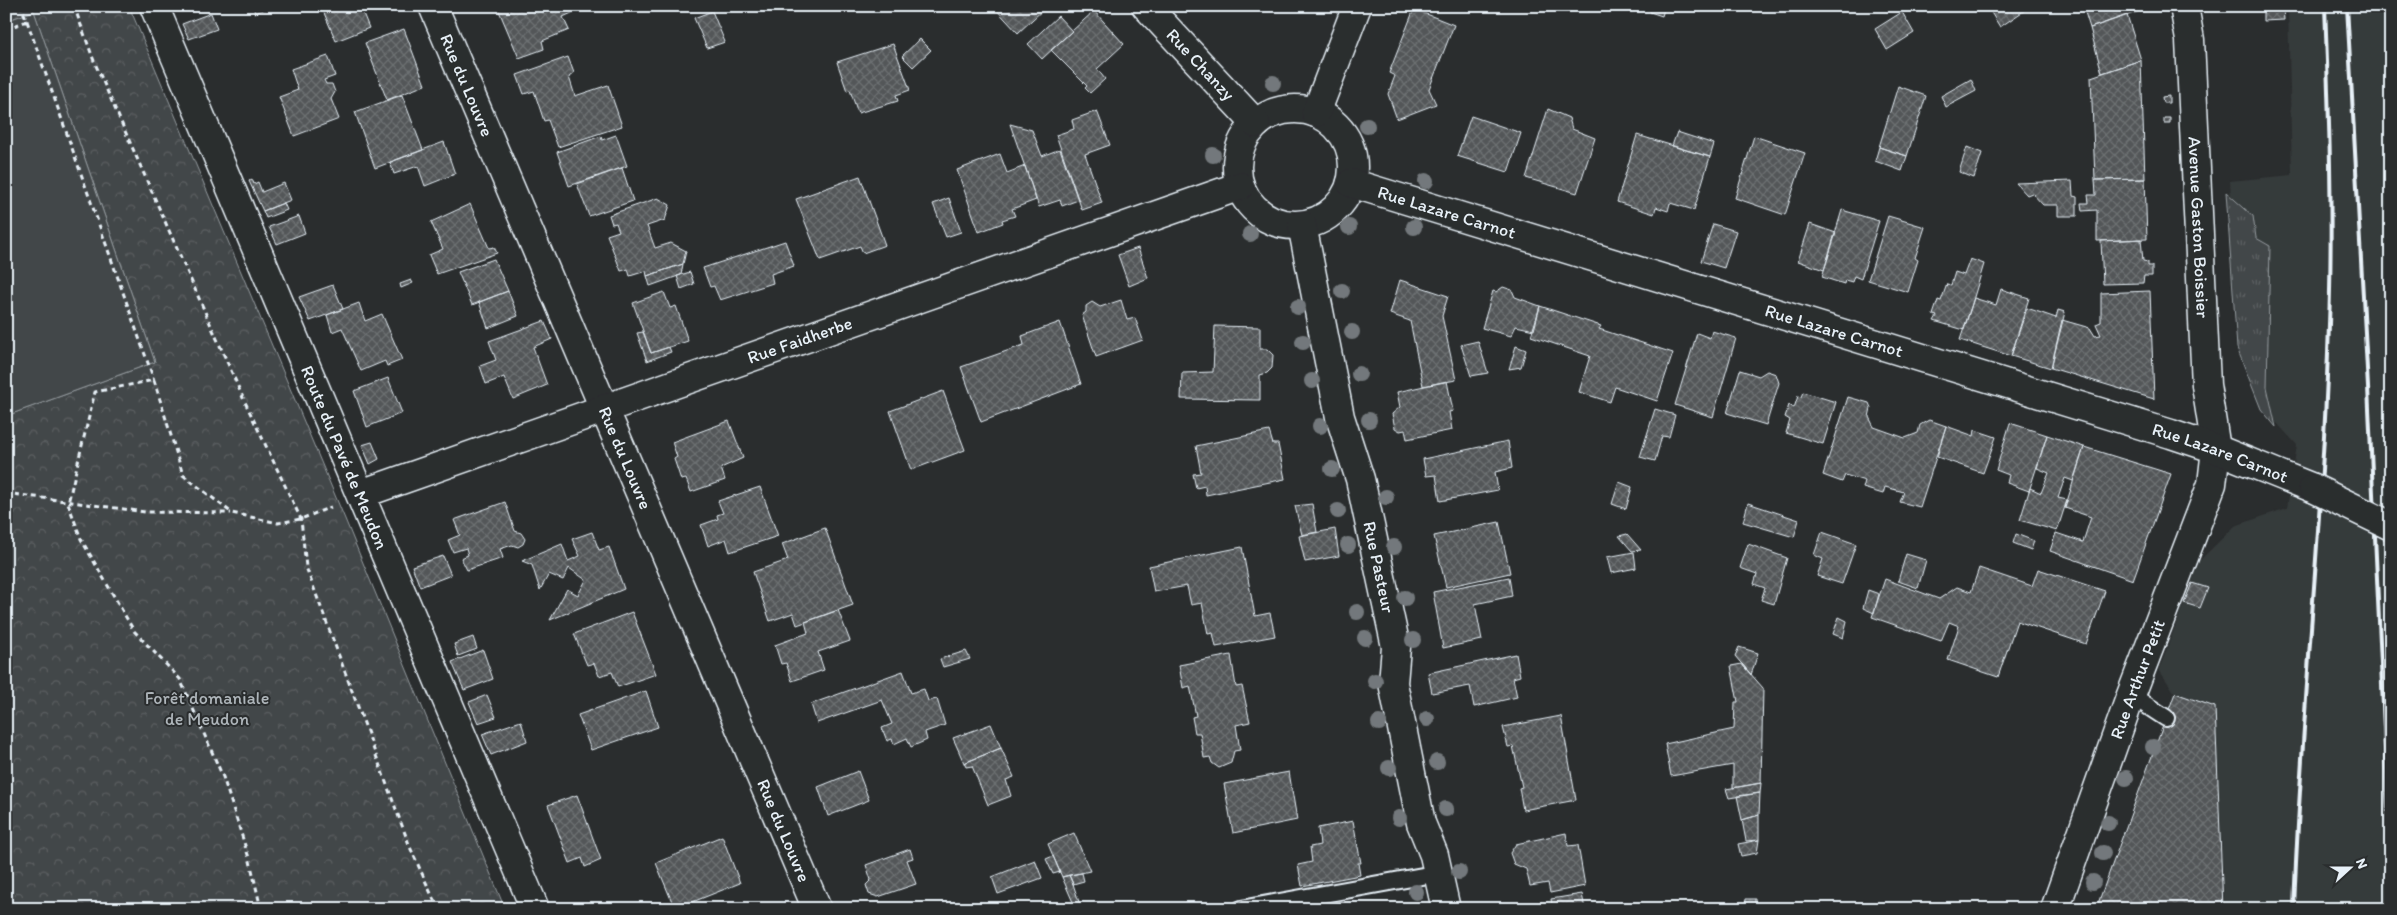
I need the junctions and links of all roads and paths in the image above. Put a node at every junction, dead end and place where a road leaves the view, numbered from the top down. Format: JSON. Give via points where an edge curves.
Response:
{"nodes":[{"id":1,"x":21,"y":6,"type":"edge"},
{"id":2,"x":74,"y":6,"type":"edge"},
{"id":3,"x":154,"y":6,"type":"edge"},
{"id":4,"x":433,"y":6,"type":"edge"},
{"id":5,"x":1146,"y":6,"type":"edge"},
{"id":6,"x":1357,"y":6,"type":"edge"},
{"id":7,"x":2184,"y":6,"type":"edge"},
{"id":8,"x":27,"y":22,"type":"junction"},
{"id":9,"x":6,"y":29,"type":"edge"},
{"id":10,"x":1316,"y":113,"type":"junction"},
{"id":11,"x":1256,"y":124,"type":"junction"},
{"id":12,"x":1351,"y":183,"type":"junction"},
{"id":13,"x":1240,"y":186,"type":"junction"},
{"id":14,"x":1302,"y":225,"type":"junction"},
{"id":15,"x":154,"y":380,"type":"junction"},
{"id":16,"x":603,"y":408,"type":"junction"},
{"id":17,"x":2216,"y":449,"type":"junction"},
{"id":18,"x":6,"y":493,"type":"edge"},
{"id":19,"x":361,"y":494,"type":"junction"},
{"id":20,"x":68,"y":503,"type":"junction"},
{"id":21,"x":232,"y":513,"type":"junction"},
{"id":22,"x":301,"y":519,"type":"junction"},
{"id":23,"x":2391,"y":526,"type":"edge"},
{"id":24,"x":2131,"y":695,"type":"junction"},
{"id":25,"x":2166,"y":718,"type":"dead end"},
{"id":26,"x":1438,"y":873,"type":"junction"},
{"id":27,"x":261,"y":909,"type":"edge"},
{"id":28,"x":438,"y":909,"type":"edge"},
{"id":29,"x":535,"y":909,"type":"edge"},
{"id":30,"x":818,"y":909,"type":"edge"},
{"id":31,"x":1241,"y":909,"type":"edge"},
{"id":32,"x":1446,"y":909,"type":"edge"},
{"id":33,"x":2055,"y":909,"type":"edge"}],
"edges":[{"from":1,"to":8,"type":"path"},
{"from":2,"to":22,"type":"path","via":[[94,61],[240,392]]},
{"from":3,"to":19,"type":"street","name":"Route du Pavé de Meudon"},
{"from":4,"to":16,"type":"street","name":"Rue du Louvre"},
{"from":5,"to":11,"type":"street","name":"Rue Chanzy"},
{"from":6,"to":10,"type":"street"},
{"from":7,"to":17,"type":"street","name":"Avenue Gaston Boissier","via":[[2190,40],[2206,385]]},
{"from":8,"to":9,"type":"path"},
{"from":8,"to":15,"type":"path"},
{"from":10,"to":11,"type":"street","via":[[1284,109],[1269,114]]},
{"from":10,"to":12,"type":"street","via":[[1331,121],[1350,149]]},
{"from":11,"to":13,"type":"street","via":[[1238,153]]},
{"from":12,"to":14,"type":"street","via":[[1344,199],[1332,212],[1318,221]]},
{"from":12,"to":17,"type":"street","name":"Rue Lazare Carnot"},
{"from":13,"to":14,"type":"street","via":[[1247,201],[1271,221]]},
{"from":13,"to":16,"type":"street","name":"Rue Faidherbe"},
{"from":14,"to":26,"type":"street","name":"Rue Pasteur","via":[[1340,416],[1360,480],[1396,647],[1393,683],[1421,823]]},
{"from":15,"to":20,"type":"path","via":[[94,392]]},
{"from":15,"to":21,"type":"path","via":[[183,475]]},
{"from":16,"to":19,"type":"street","name":"Rue Faidherbe"},
{"from":16,"to":30,"type":"street","name":"Rue du Louvre"},
{"from":17,"to":23,"type":"street","name":"Rue Lazare Carnot","bridge":true,"via":[[2313,488]]},
{"from":17,"to":24,"type":"street","name":"Rue Arthur Petit","via":[[2212,484]]},
{"from":18,"to":20,"type":"path"},
{"from":19,"to":22,"type":"path"},
{"from":19,"to":29,"type":"street","name":"Route du Pavé de Meudon"},
{"from":20,"to":21,"type":"path","via":[[145,512]]},
{"from":20,"to":27,"type":"path","via":[[81,539],[134,631],[180,679],[223,777],[250,861]]},
{"from":21,"to":22,"type":"path","via":[[278,523]]},
{"from":22,"to":28,"type":"path","via":[[306,567],[410,847]]},
{"from":24,"to":25,"type":"lane"},
{"from":24,"to":33,"type":"street","name":"Rue Arthur Petit"},
{"from":26,"to":31,"type":"lane"},
{"from":26,"to":32,"type":"street","name":"Rue Pasteur"}]}
